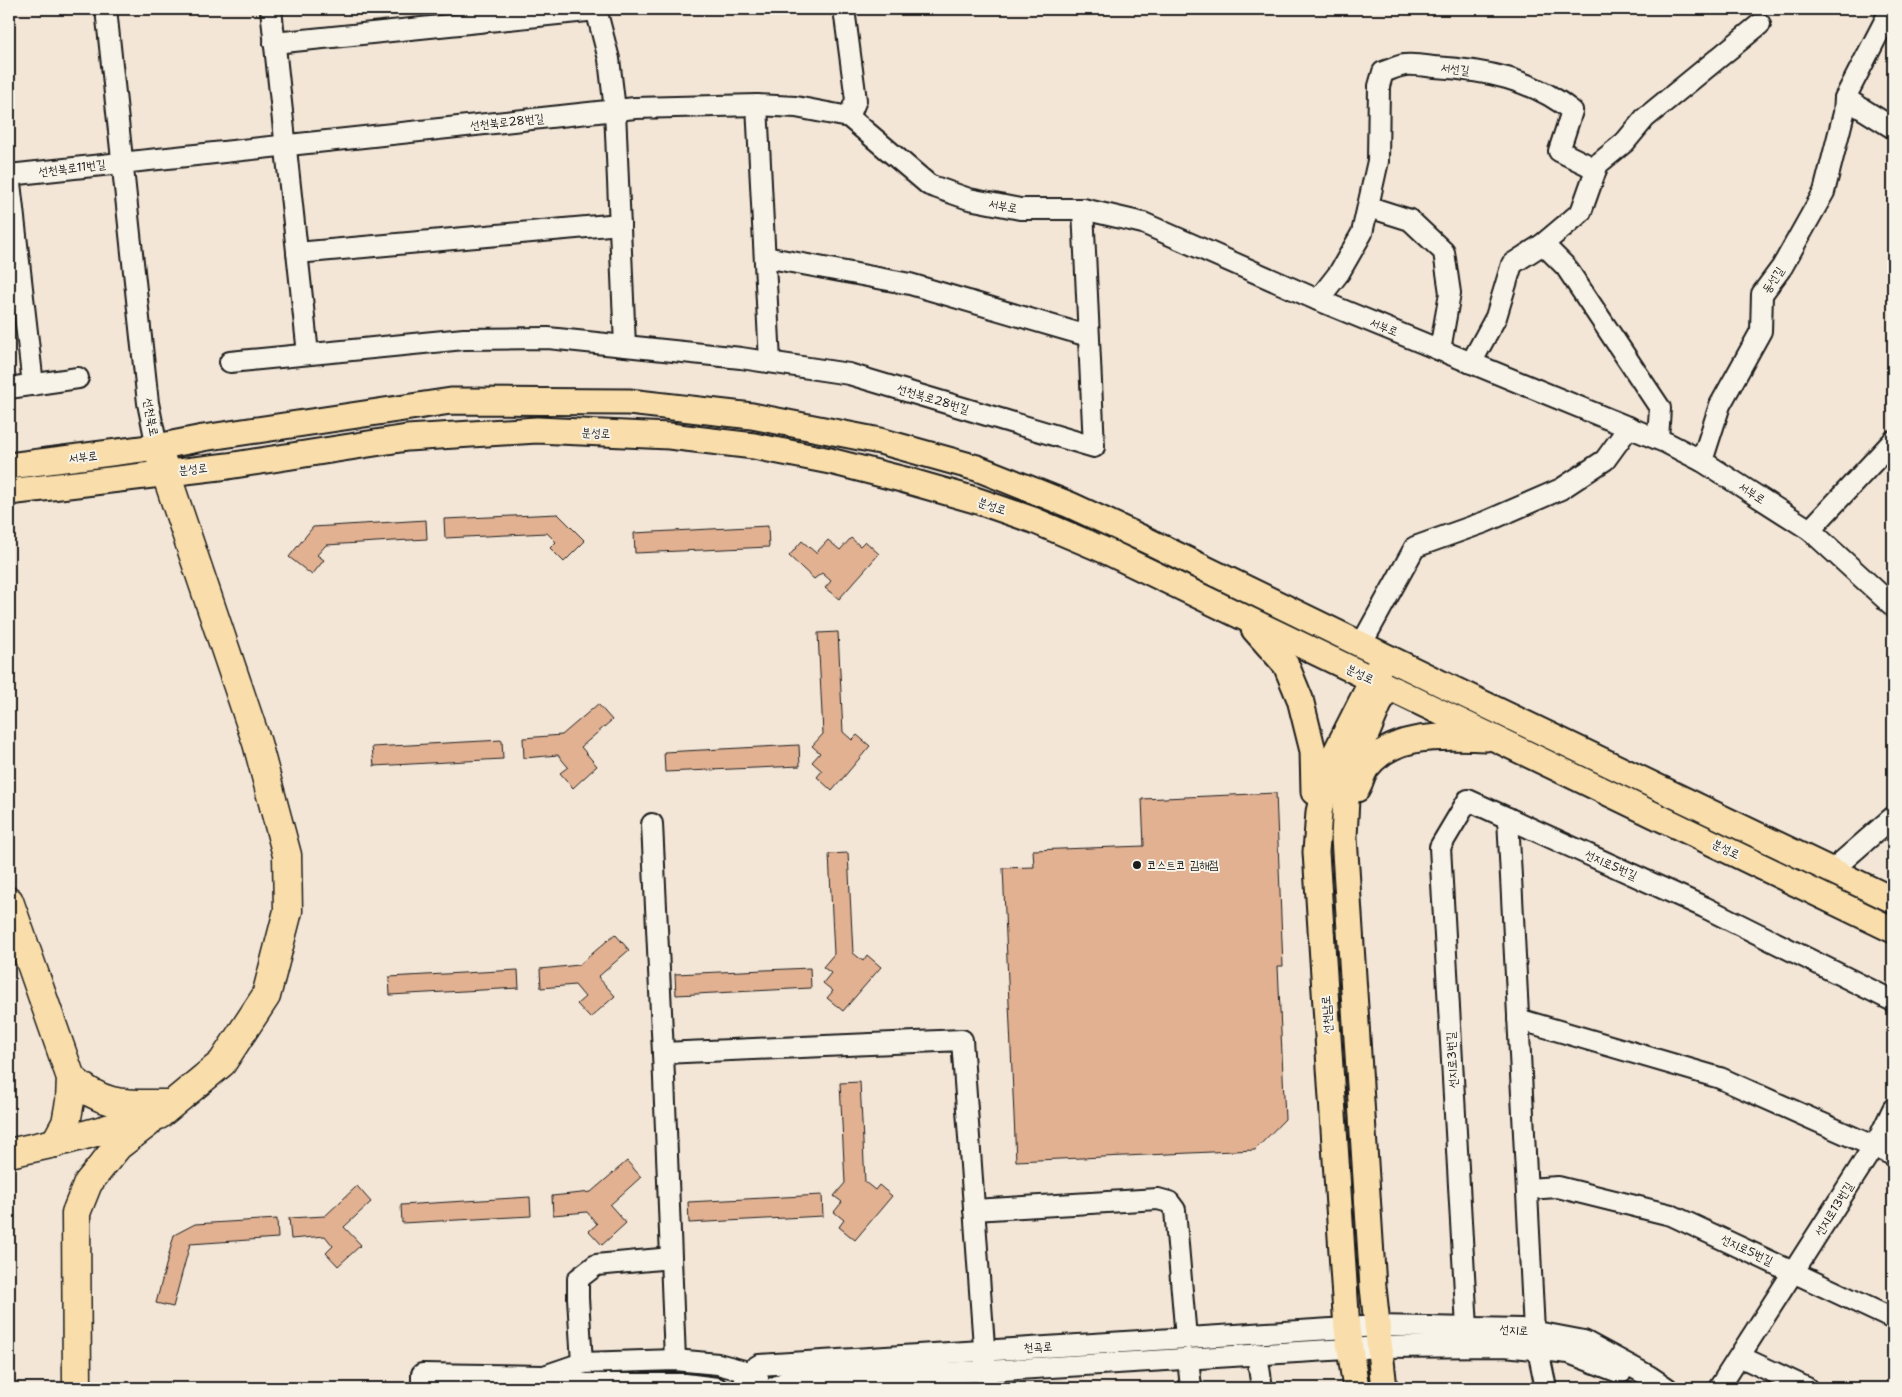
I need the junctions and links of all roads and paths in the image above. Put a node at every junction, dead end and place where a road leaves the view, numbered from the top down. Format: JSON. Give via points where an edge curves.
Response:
{"nodes":[{"id":1,"x":106,"y":9,"type":"edge"},
{"id":2,"x":119,"y":9,"type":"edge"},
{"id":3,"x":271,"y":9,"type":"edge"},
{"id":4,"x":844,"y":9,"type":"edge"},
{"id":5,"x":1891,"y":9,"type":"edge"},
{"id":6,"x":596,"y":10,"type":"edge"},
{"id":7,"x":1760,"y":24,"type":"dead end"},
{"id":8,"x":274,"y":43,"type":"junction"},
{"id":9,"x":1845,"y":98,"type":"junction"},
{"id":10,"x":757,"y":105,"type":"junction"},
{"id":11,"x":615,"y":110,"type":"junction"},
{"id":12,"x":849,"y":117,"type":"junction"},
{"id":13,"x":1893,"y":128,"type":"edge"},
{"id":14,"x":286,"y":145,"type":"junction"},
{"id":15,"x":129,"y":162,"type":"junction"},
{"id":16,"x":1596,"y":169,"type":"junction"},
{"id":17,"x":9,"y":175,"type":"edge"},
{"id":18,"x":1369,"y":207,"type":"junction"},
{"id":19,"x":1082,"y":209,"type":"junction"},
{"id":20,"x":620,"y":224,"type":"junction"},
{"id":21,"x":1542,"y":244,"type":"junction"},
{"id":22,"x":297,"y":253,"type":"junction"},
{"id":23,"x":765,"y":257,"type":"junction"},
{"id":24,"x":1318,"y":300,"type":"junction"},
{"id":25,"x":1088,"y":336,"type":"junction"},
{"id":26,"x":625,"y":346,"type":"junction"},
{"id":27,"x":1440,"y":350,"type":"junction"},
{"id":28,"x":308,"y":354,"type":"junction"},
{"id":29,"x":230,"y":362,"type":"dead end"},
{"id":30,"x":770,"y":362,"type":"junction"},
{"id":31,"x":1471,"y":363,"type":"junction"},
{"id":32,"x":78,"y":378,"type":"dead end"},
{"id":33,"x":33,"y":384,"type":"junction"},
{"id":34,"x":9,"y":388,"type":"edge"},
{"id":35,"x":1629,"y":427,"type":"junction"},
{"id":36,"x":1658,"y":439,"type":"junction"},
{"id":37,"x":1893,"y":441,"type":"edge"},
{"id":38,"x":161,"y":460,"type":"junction"},
{"id":39,"x":1702,"y":461,"type":"junction"},
{"id":40,"x":9,"y":466,"type":"edge"},
{"id":41,"x":9,"y":492,"type":"edge"},
{"id":42,"x":1810,"y":530,"type":"junction"},
{"id":43,"x":1893,"y":606,"type":"edge"},
{"id":44,"x":1246,"y":620,"type":"junction"},
{"id":45,"x":1361,"y":645,"type":"junction"},
{"id":46,"x":1392,"y":660,"type":"junction"},
{"id":47,"x":1379,"y":684,"type":"junction"},
{"id":48,"x":1494,"y":738,"type":"junction"},
{"id":49,"x":1468,"y":800,"type":"joint"},
{"id":50,"x":1893,"y":817,"type":"edge"},
{"id":51,"x":1508,"y":818,"type":"junction"},
{"id":52,"x":1345,"y":820,"type":"junction"},
{"id":53,"x":652,"y":824,"type":"dead end"},
{"id":54,"x":1316,"y":852,"type":"junction"},
{"id":55,"x":1831,"y":870,"type":"junction"},
{"id":56,"x":1893,"y":900,"type":"edge"},
{"id":57,"x":9,"y":901,"type":"edge"},
{"id":58,"x":1893,"y":930,"type":"edge"},
{"id":59,"x":1893,"y":1001,"type":"edge"},
{"id":60,"x":1518,"y":1019,"type":"junction"},
{"id":61,"x":663,"y":1053,"type":"junction"},
{"id":62,"x":71,"y":1078,"type":"junction"},
{"id":63,"x":166,"y":1109,"type":"junction"},
{"id":64,"x":1893,"y":1110,"type":"edge"},
{"id":65,"x":55,"y":1143,"type":"junction"},
{"id":66,"x":1874,"y":1146,"type":"junction"},
{"id":67,"x":9,"y":1152,"type":"edge"},
{"id":68,"x":1893,"y":1155,"type":"edge"},
{"id":69,"x":1527,"y":1189,"type":"junction"},
{"id":70,"x":974,"y":1210,"type":"junction"},
{"id":71,"x":671,"y":1258,"type":"junction"},
{"id":72,"x":1794,"y":1272,"type":"junction"},
{"id":73,"x":1893,"y":1319,"type":"edge"},
{"id":74,"x":1467,"y":1328,"type":"junction"},
{"id":75,"x":1379,"y":1337,"type":"junction"},
{"id":76,"x":1186,"y":1338,"type":"junction"},
{"id":77,"x":1349,"y":1338,"type":"junction"},
{"id":78,"x":1536,"y":1341,"type":"junction"},
{"id":79,"x":984,"y":1350,"type":"junction"},
{"id":80,"x":1256,"y":1354,"type":"junction"},
{"id":81,"x":1741,"y":1356,"type":"junction"},
{"id":82,"x":1188,"y":1358,"type":"junction"},
{"id":83,"x":675,"y":1360,"type":"junction"},
{"id":84,"x":582,"y":1363,"type":"junction"},
{"id":85,"x":542,"y":1376,"type":"junction"},
{"id":86,"x":745,"y":1380,"type":"edge"},
{"id":87,"x":986,"y":1380,"type":"edge"},
{"id":88,"x":773,"y":1387,"type":"edge"},
{"id":89,"x":77,"y":1388,"type":"edge"},
{"id":90,"x":422,"y":1388,"type":"edge"},
{"id":91,"x":717,"y":1388,"type":"edge"},
{"id":92,"x":1191,"y":1388,"type":"edge"},
{"id":93,"x":1262,"y":1388,"type":"edge"},
{"id":94,"x":1356,"y":1388,"type":"edge"},
{"id":95,"x":1384,"y":1388,"type":"edge"},
{"id":96,"x":1546,"y":1388,"type":"edge"},
{"id":97,"x":1646,"y":1388,"type":"edge"},
{"id":98,"x":1667,"y":1388,"type":"edge"},
{"id":99,"x":1719,"y":1388,"type":"edge"},
{"id":100,"x":1807,"y":1388,"type":"edge"}],
"edges":[{"from":1,"to":15,"type":"street","name":"선천북로"},
{"from":2,"to":15,"type":"street","name":"선천북로"},
{"from":3,"to":8,"type":"street"},
{"from":4,"to":12,"type":"street","via":[[856,100]]},
{"from":5,"to":9,"type":"street","name":"동선길"},
{"from":6,"to":8,"type":"street"},
{"from":6,"to":11,"type":"street","via":[[609,59]]},
{"from":7,"to":16,"type":"street","via":[[1645,118]]},
{"from":8,"to":14,"type":"street"},
{"from":9,"to":13,"type":"street"},
{"from":9,"to":39,"type":"street","name":"동선길","via":[[1824,192],[1782,267],[1762,294],[1761,330],[1720,405]]},
{"from":10,"to":11,"type":"street","name":"선천북로28번길"},
{"from":10,"to":12,"type":"street","name":"선천북로28번길","via":[[796,107]]},
{"from":10,"to":23,"type":"street"},
{"from":11,"to":14,"type":"street","name":"선천북로28번길"},
{"from":11,"to":20,"type":"street"},
{"from":12,"to":19,"type":"street","name":"서부로","via":[[929,185],[969,199],[1020,209]]},
{"from":14,"to":15,"type":"street","name":"선천북로28번길"},
{"from":14,"to":22,"type":"street"},
{"from":15,"to":17,"type":"street","name":"선천북로11번길"},
{"from":15,"to":38,"type":"street","name":"선천북로","via":[[162,418]]},
{"from":16,"to":18,"type":"street","name":"서선길","via":[[1553,158],[1572,111],[1564,104],[1523,82],[1484,72],[1405,65],[1383,72],[1378,161]]},
{"from":16,"to":21,"type":"street","via":[[1581,212]]},
{"from":17,"to":33,"type":"street","name":"선천북로11번길"},
{"from":18,"to":24,"type":"street","name":"서선길","via":[[1362,233],[1339,273]]},
{"from":18,"to":27,"type":"street","via":[[1410,220],[1444,252],[1450,293]]},
{"from":19,"to":24,"type":"street","name":"서부로","via":[[1143,223]]},
{"from":19,"to":25,"type":"street"},
{"from":20,"to":22,"type":"street"},
{"from":20,"to":26,"type":"street"},
{"from":21,"to":31,"type":"street","via":[[1512,264],[1496,317]]},
{"from":21,"to":36,"type":"street","via":[[1566,267],[1660,408]]},
{"from":22,"to":28,"type":"street"},
{"from":23,"to":25,"type":"street","via":[[910,284]]},
{"from":23,"to":30,"type":"street"},
{"from":24,"to":27,"type":"street","name":"서부로"},
{"from":25,"to":30,"type":"street","name":"선천북로28번길","via":[[1094,447],[849,374]]},
{"from":26,"to":28,"type":"street","name":"선천북로28번길","via":[[548,338],[464,339]]},
{"from":26,"to":30,"type":"street","name":"선천북로28번길"},
{"from":27,"to":31,"type":"street","name":"서부로"},
{"from":28,"to":29,"type":"street","name":"선천북로28번길"},
{"from":31,"to":35,"type":"street","name":"서부로"},
{"from":32,"to":33,"type":"street"},
{"from":33,"to":34,"type":"street"},
{"from":35,"to":36,"type":"street","name":"서부로"},
{"from":35,"to":45,"type":"street","via":[[1605,460],[1561,489],[1486,522],[1415,547]]},
{"from":36,"to":39,"type":"street","name":"서부로"},
{"from":37,"to":42,"type":"street"},
{"from":38,"to":40,"type":"main road","name":"서부로"},
{"from":38,"to":41,"type":"main road","name":"분성로"},
{"from":38,"to":44,"type":"main road","name":"분성로","via":[[228,466],[408,438],[537,430],[670,436],[754,446],[905,480],[1033,520],[1106,551]]},
{"from":38,"to":45,"type":"main road","name":"분성로","via":[[213,437],[451,401],[629,402],[752,416],[880,441],[977,468],[1140,536]]},
{"from":38,"to":63,"type":"highway","via":[[257,743],[287,855],[288,874],[288,911],[266,996],[222,1063]]},
{"from":39,"to":42,"type":"street","name":"서부로"},
{"from":42,"to":43,"type":"street","name":"서부로"},
{"from":44,"to":47,"type":"main road","name":"분성로"},
{"from":44,"to":54,"type":"main road","via":[[1286,665],[1300,699],[1313,751]]},
{"from":45,"to":46,"type":"main road","name":"분성로"},
{"from":46,"to":47,"type":"main road","name":"선천남로"},
{"from":46,"to":55,"type":"main road","name":"분성로"},
{"from":47,"to":48,"type":"main road","name":"분성로"},
{"from":47,"to":52,"type":"main road","name":"선천남로","via":[[1347,780]]},
{"from":47,"to":54,"type":"main road","name":"선천남로","via":[[1330,764],[1319,812]]},
{"from":48,"to":52,"type":"main road","via":[[1410,740],[1383,752],[1366,768]]},
{"from":48,"to":58,"type":"main road","name":"분성로"},
{"from":49,"to":51,"type":"street","name":"선지로5번길"},
{"from":49,"to":74,"type":"street","name":"선지로3번길","via":[[1440,847]]},
{"from":50,"to":55,"type":"street"},
{"from":51,"to":59,"type":"street","name":"선지로5번길","via":[[1704,907]]},
{"from":51,"to":60,"type":"street"},
{"from":52,"to":75,"type":"main road","name":"선천남로","via":[[1344,847]]},
{"from":53,"to":61,"type":"street"},
{"from":54,"to":77,"type":"main road","name":"선천남로"},
{"from":55,"to":56,"type":"main road","name":"분성로"},
{"from":57,"to":62,"type":"highway"},
{"from":60,"to":66,"type":"street","via":[[1720,1078]]},
{"from":60,"to":69,"type":"street"},
{"from":61,"to":70,"type":"street","via":[[962,1040]]},
{"from":61,"to":71,"type":"street"},
{"from":62,"to":63,"type":"highway","via":[[87,1092],[108,1101]]},
{"from":62,"to":65,"type":"highway","via":[[66,1124]]},
{"from":63,"to":65,"type":"highway"},
{"from":63,"to":89,"type":"highway","via":[[118,1146],[88,1182],[76,1213]]},
{"from":64,"to":66,"type":"street","name":"선지로13번길"},
{"from":65,"to":67,"type":"highway"},
{"from":66,"to":68,"type":"street"},
{"from":66,"to":72,"type":"street","name":"선지로13번길"},
{"from":69,"to":72,"type":"street","name":"선지로5번길","via":[[1558,1187],[1671,1215]]},
{"from":69,"to":78,"type":"street"},
{"from":70,"to":76,"type":"street","via":[[1169,1202],[1175,1210]]},
{"from":70,"to":79,"type":"street"},
{"from":71,"to":83,"type":"street"},
{"from":71,"to":84,"type":"street","via":[[596,1265],[578,1280]]},
{"from":72,"to":73,"type":"street"},
{"from":72,"to":81,"type":"street","name":"선지로13번길"},
{"from":74,"to":75,"type":"street","name":"선지로"},
{"from":74,"to":78,"type":"street","name":"선지로","via":[[1521,1329]]},
{"from":75,"to":77,"type":"street","name":"선지로"},
{"from":75,"to":78,"type":"street","name":"선지로","via":[[1505,1346]]},
{"from":75,"to":95,"type":"main road","name":"선천남로"},
{"from":76,"to":77,"type":"street","name":"천곡로"},
{"from":76,"to":79,"type":"street","name":"천곡로"},
{"from":77,"to":80,"type":"street","name":"천곡로"},
{"from":77,"to":94,"type":"main road","name":"선천남로"},
{"from":78,"to":96,"type":"street"},
{"from":78,"to":97,"type":"street","name":"선지로","via":[[1623,1374]]},
{"from":78,"to":98,"type":"street","name":"선지로","via":[[1584,1342]]},
{"from":79,"to":86,"type":"street","name":"천곡로","via":[[759,1365]]},
{"from":79,"to":87,"type":"street"},
{"from":80,"to":82,"type":"street","name":"천곡로"},
{"from":80,"to":93,"type":"street"},
{"from":81,"to":99,"type":"street","name":"선지로13번길"},
{"from":81,"to":100,"type":"street"},
{"from":82,"to":87,"type":"street","name":"천곡로"},
{"from":82,"to":92,"type":"street"},
{"from":83,"to":84,"type":"street"},
{"from":83,"to":86,"type":"street","via":[[718,1364]]},
{"from":84,"to":85,"type":"street"},
{"from":85,"to":90,"type":"street","via":[[422,1374]]},
{"from":85,"to":91,"type":"street","via":[[587,1384],[685,1384]]},
{"from":86,"to":88,"type":"street"},
{"from":87,"to":88,"type":"street","name":"천곡로","via":[[792,1378]]}]}
